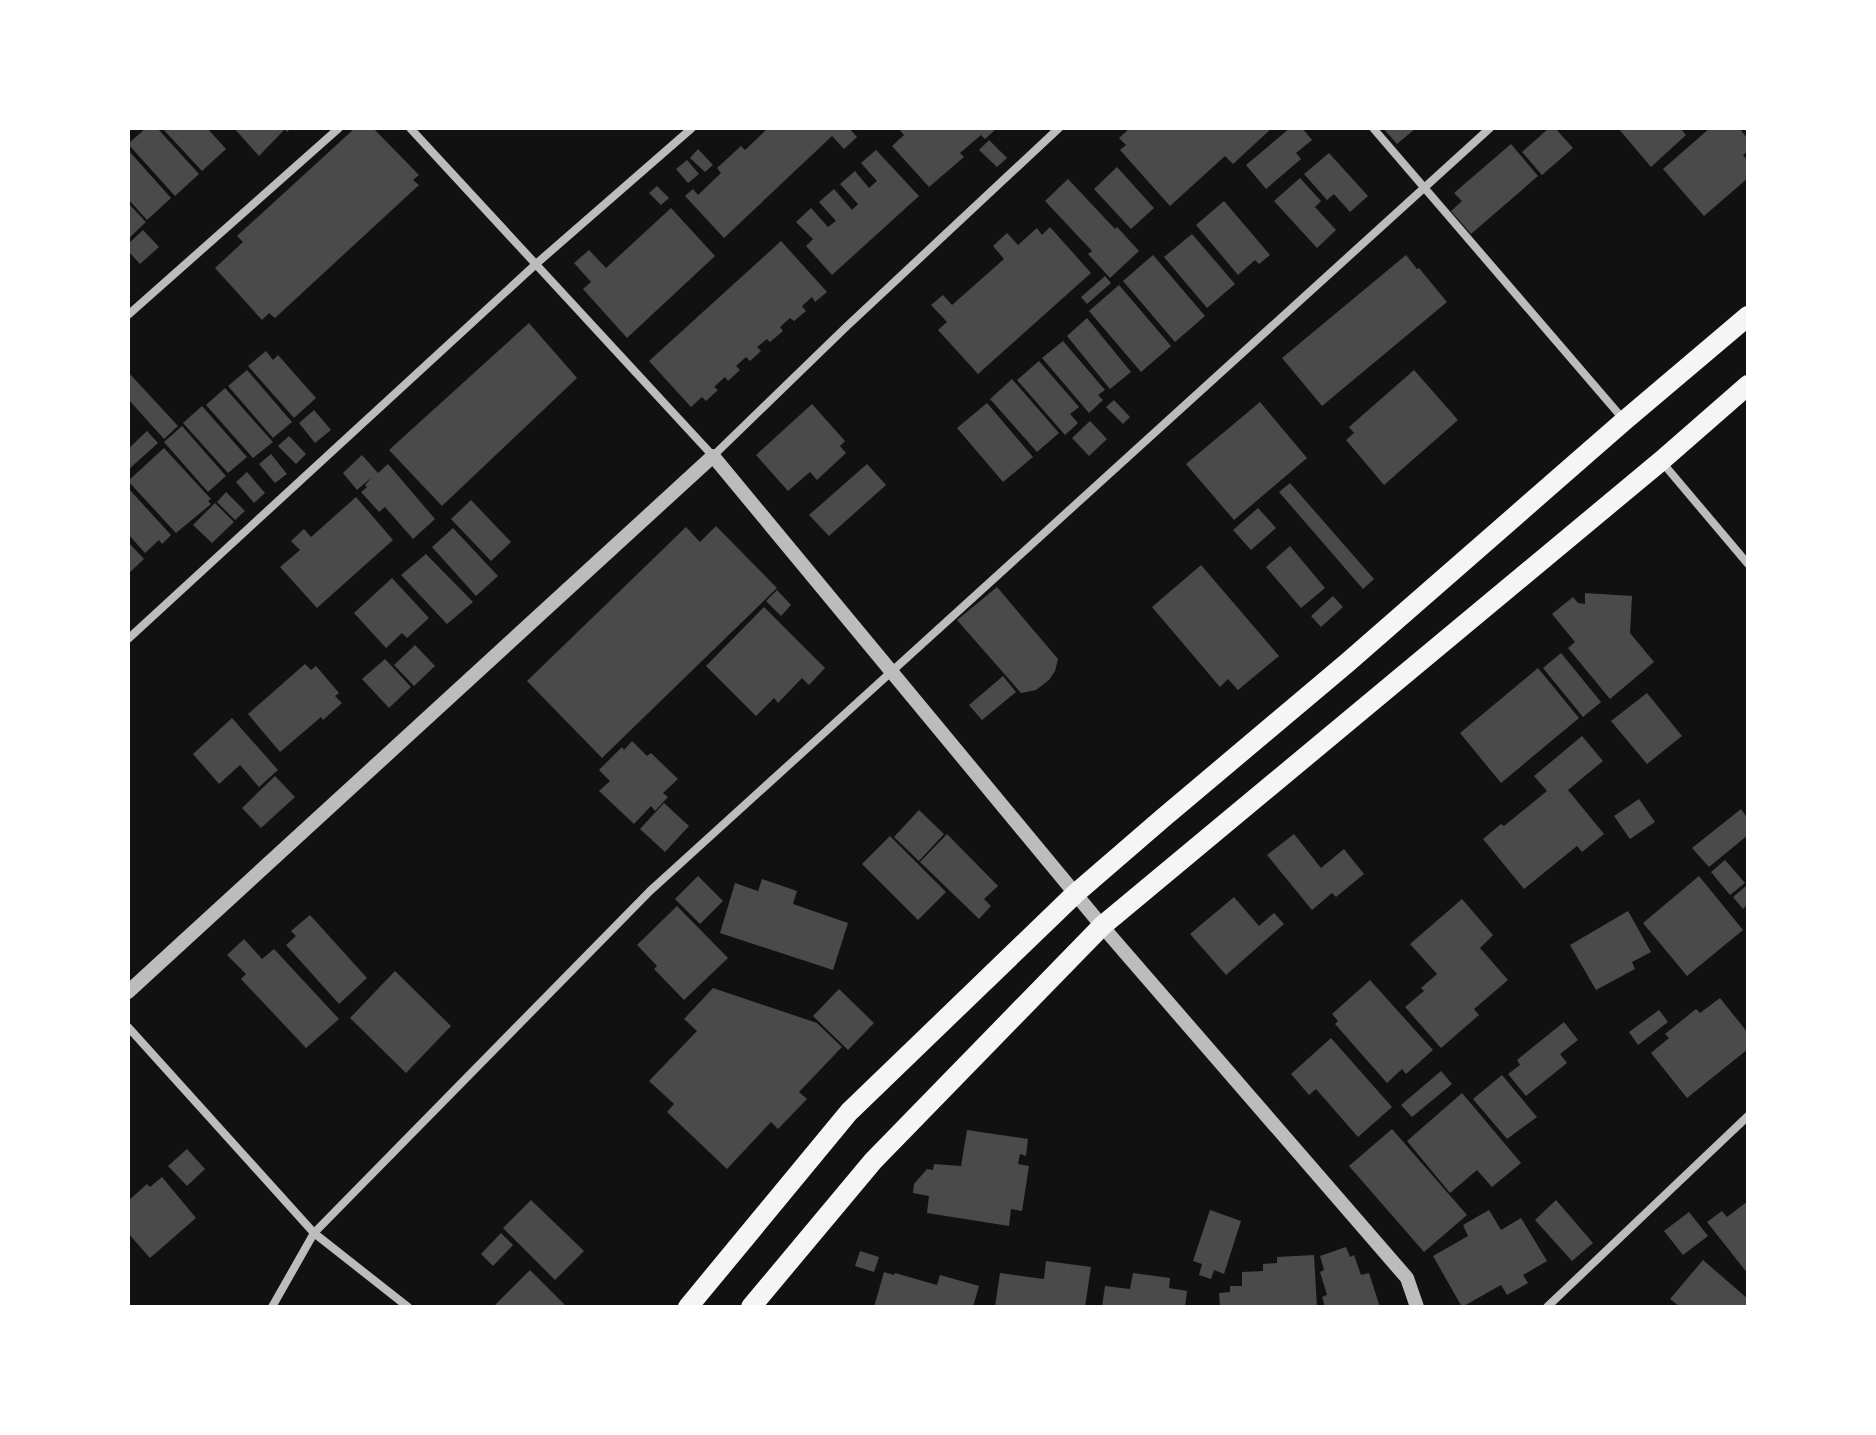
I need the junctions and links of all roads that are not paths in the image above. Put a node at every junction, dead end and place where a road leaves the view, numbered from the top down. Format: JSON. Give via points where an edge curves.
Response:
{"nodes":[{"id":1,"x":339,"y":128,"type":"edge"},
{"id":2,"x":410,"y":128,"type":"edge"},
{"id":3,"x":692,"y":128,"type":"edge"},
{"id":4,"x":1059,"y":128,"type":"edge"},
{"id":5,"x":1373,"y":128,"type":"edge"},
{"id":6,"x":1490,"y":128,"type":"edge"},
{"id":7,"x":1424,"y":187,"type":"junction"},
{"id":8,"x":536,"y":264,"type":"junction"},
{"id":9,"x":128,"y":315,"type":"edge"},
{"id":10,"x":1748,"y":316,"type":"edge"},
{"id":11,"x":1748,"y":385,"type":"edge"},
{"id":12,"x":1624,"y":421,"type":"junction"},
{"id":13,"x":713,"y":456,"type":"junction"},
{"id":14,"x":1661,"y":461,"type":"junction"},
{"id":15,"x":1748,"y":564,"type":"edge"},
{"id":16,"x":128,"y":639,"type":"edge"},
{"id":17,"x":891,"y":672,"type":"junction"},
{"id":18,"x":1075,"y":894,"type":"junction"},
{"id":19,"x":1102,"y":926,"type":"junction"},
{"id":20,"x":128,"y":992,"type":"edge"},
{"id":21,"x":128,"y":1027,"type":"edge"},
{"id":22,"x":1748,"y":1116,"type":"edge"},
{"id":23,"x":314,"y":1233,"type":"junction"},
{"id":24,"x":272,"y":1307,"type":"edge"},
{"id":25,"x":408,"y":1307,"type":"edge"},
{"id":26,"x":688,"y":1307,"type":"edge"},
{"id":27,"x":751,"y":1307,"type":"edge"},
{"id":28,"x":1417,"y":1307,"type":"edge"},
{"id":29,"x":1547,"y":1307,"type":"edge"}],
"edges":[{"from":1,"to":9,"type":"street"},
{"from":2,"to":8,"type":"street"},
{"from":3,"to":8,"type":"street"},
{"from":4,"to":13,"type":"street"},
{"from":5,"to":7,"type":"street"},
{"from":6,"to":7,"type":"street"},
{"from":7,"to":12,"type":"street"},
{"from":7,"to":17,"type":"street"},
{"from":8,"to":13,"type":"street"},
{"from":8,"to":16,"type":"street"},
{"from":10,"to":12,"type":"main road"},
{"from":11,"to":14,"type":"main road"},
{"from":12,"to":18,"type":"main road"},
{"from":13,"to":17,"type":"street"},
{"from":13,"to":20,"type":"street"},
{"from":14,"to":15,"type":"street"},
{"from":14,"to":19,"type":"main road"},
{"from":17,"to":18,"type":"street"},
{"from":17,"to":23,"type":"street","via":[[650,891]]},
{"from":18,"to":19,"type":"street"},
{"from":18,"to":26,"type":"main road","via":[[849,1112]]},
{"from":19,"to":27,"type":"main road","via":[[873,1161]]},
{"from":19,"to":28,"type":"street","via":[[1407,1278]]},
{"from":21,"to":23,"type":"street"},
{"from":22,"to":29,"type":"street"},
{"from":23,"to":24,"type":"street"},
{"from":23,"to":25,"type":"street"}]}
